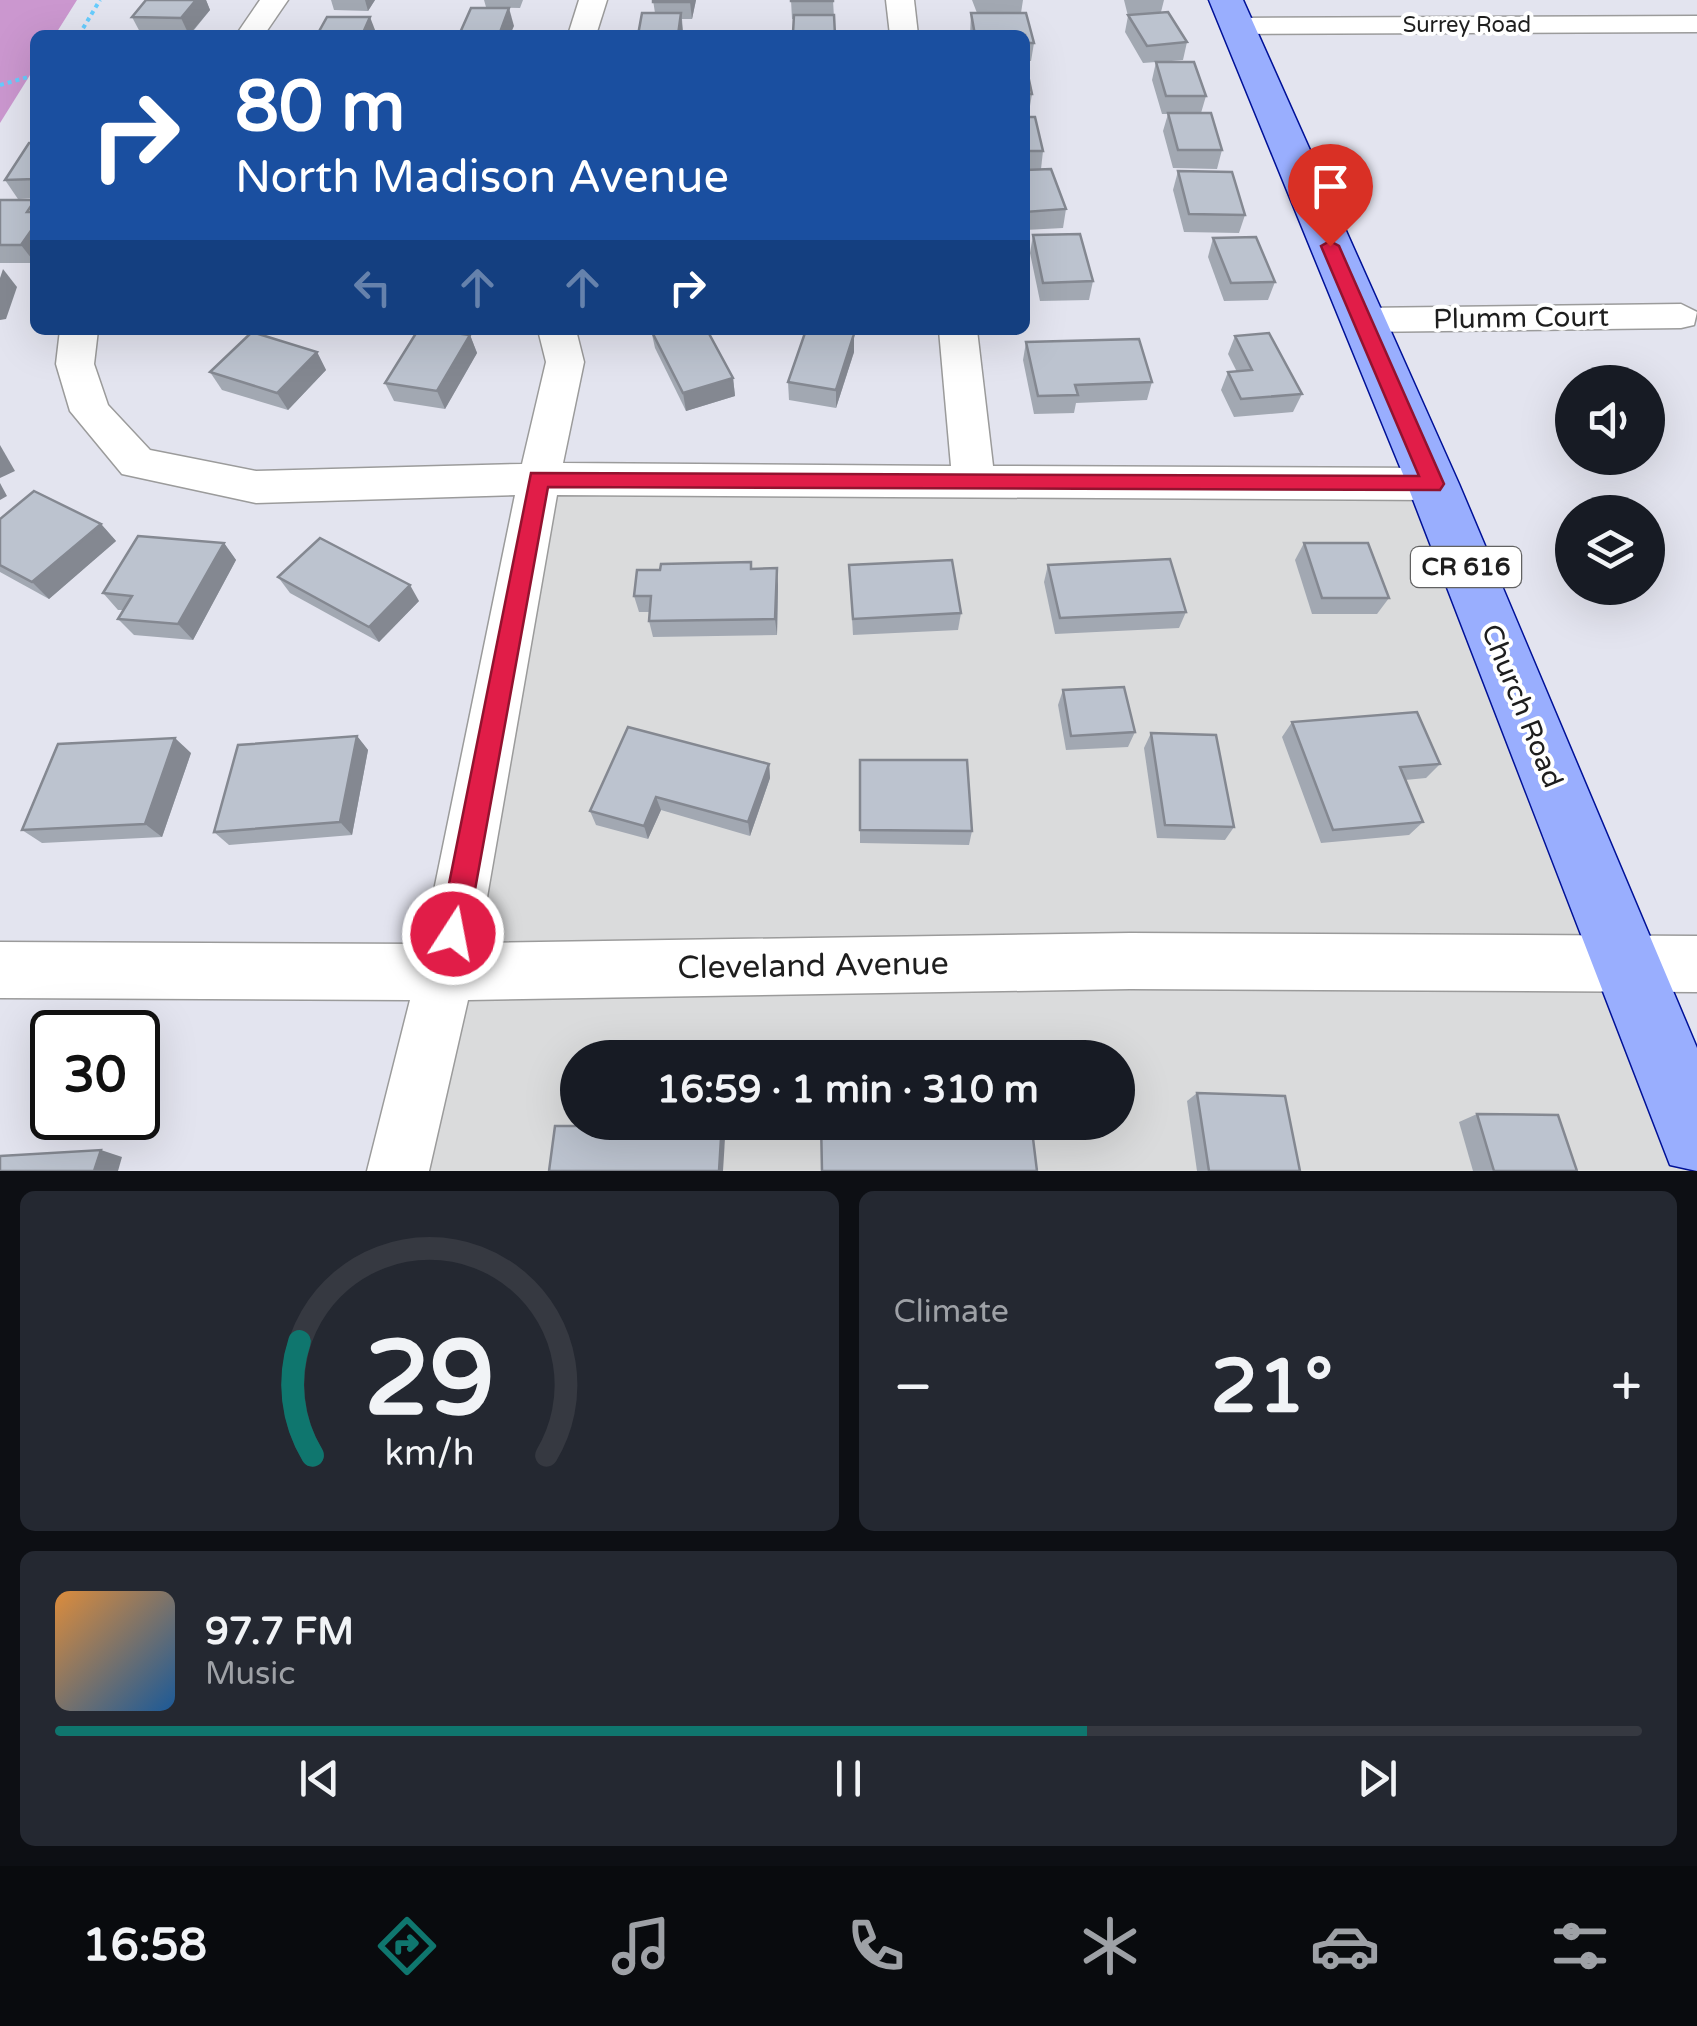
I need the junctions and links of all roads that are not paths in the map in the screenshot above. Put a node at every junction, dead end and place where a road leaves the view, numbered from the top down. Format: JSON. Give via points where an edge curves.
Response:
{"nodes":[{"id":1,"x":274,"y":0,"type":"edge"},
{"id":2,"x":594,"y":0,"type":"edge"},
{"id":3,"x":900,"y":0,"type":"edge"},
{"id":4,"x":1622,"y":0,"type":"edge"},
{"id":5,"x":1231,"y":13,"type":"edge"},
{"id":6,"x":1697,"y":24,"type":"edge"},
{"id":7,"x":1646,"y":25,"type":"junction"},
{"id":8,"x":253,"y":30,"type":"edge"},
{"id":9,"x":584,"y":30,"type":"edge"},
{"id":10,"x":903,"y":30,"type":"edge"},
{"id":11,"x":1681,"y":316,"type":"dead end"},
{"id":12,"x":1361,"y":320,"type":"junction"},
{"id":13,"x":78,"y":335,"type":"edge"},
{"id":14,"x":558,"y":335,"type":"edge"},
{"id":15,"x":959,"y":335,"type":"edge"},
{"id":16,"x":539,"y":479,"type":"junction"},
{"id":17,"x":974,"y":483,"type":"junction"},
{"id":18,"x":1433,"y":484,"type":"junction"},
{"id":19,"x":1626,"y":964,"type":"junction"},
{"id":20,"x":1697,"y":964,"type":"edge"},
{"id":21,"x":0,"y":970,"type":"edge"},
{"id":22,"x":446,"y":972,"type":"junction"},
{"id":23,"x":1697,"y":1138,"type":"edge"},
{"id":24,"x":398,"y":1171,"type":"edge"}],
"edges":[{"from":1,"to":8,"type":"street"},
{"from":2,"to":9,"type":"street"},
{"from":3,"to":10,"type":"street"},
{"from":4,"to":7,"type":"street"},
{"from":5,"to":7,"type":"street","name":"Surrey Road"},
{"from":5,"to":12,"type":"main road","name":"Church Road","number":"CR 616"},
{"from":6,"to":7,"type":"street","name":"Surrey Road"},
{"from":11,"to":12,"type":"street","name":"Plumm Court"},
{"from":12,"to":18,"type":"main road","name":"Church Road","number":"CR 616"},
{"from":13,"to":16,"type":"street","via":[[75,364],[90,410],[137,463],[256,487]]},
{"from":14,"to":16,"type":"street","via":[[565,362]]},
{"from":15,"to":17,"type":"street"},
{"from":16,"to":17,"type":"street"},
{"from":16,"to":22,"type":"street"},
{"from":17,"to":18,"type":"street"},
{"from":18,"to":19,"type":"main road","name":"Church Road","number":"CR 616"},
{"from":19,"to":20,"type":"street","name":"Cleveland Avenue"},
{"from":19,"to":22,"type":"street","name":"Cleveland Avenue","via":[[1130,961]]},
{"from":19,"to":23,"type":"main road","name":"Church Road","number":"CR 616"},
{"from":21,"to":22,"type":"street","name":"Cleveland Avenue"},
{"from":22,"to":24,"type":"street"}]}
